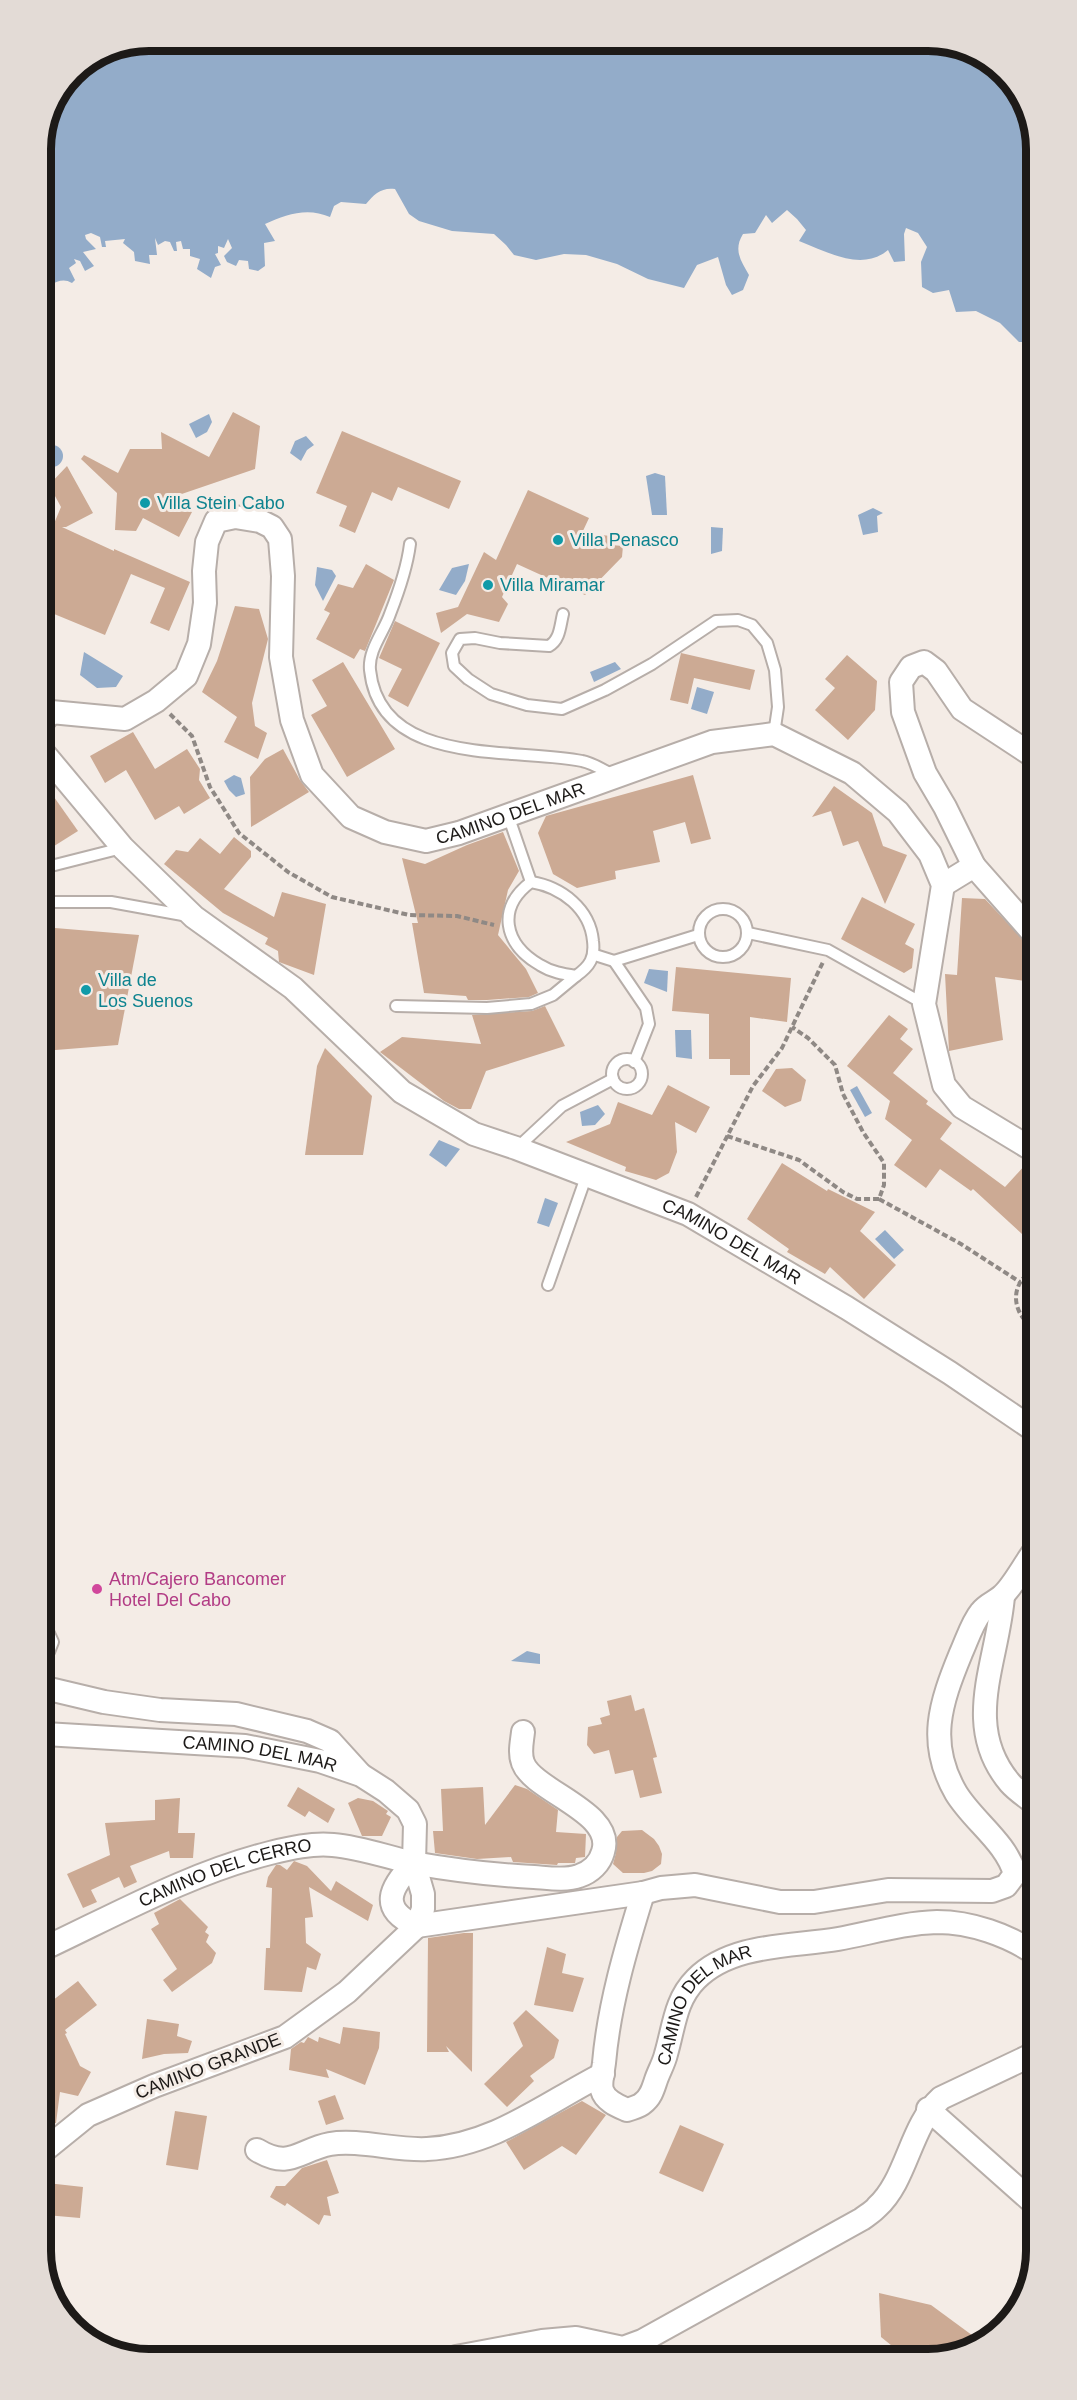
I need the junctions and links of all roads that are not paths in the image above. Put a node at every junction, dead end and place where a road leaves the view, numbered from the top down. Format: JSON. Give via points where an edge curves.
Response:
{"nodes":[{"id":1,"x":410,"y":544,"type":"dead end"},
{"id":2,"x":563,"y":614,"type":"dead end"},
{"id":3,"x":51,"y":712,"type":"edge"},
{"id":4,"x":774,"y":735,"type":"junction"},
{"id":5,"x":1026,"y":751,"type":"edge"},
{"id":6,"x":51,"y":762,"type":"edge"},
{"id":7,"x":616,"y":776,"type":"junction"},
{"id":8,"x":508,"y":814,"type":"junction"},
{"id":9,"x":123,"y":848,"type":"junction"},
{"id":10,"x":51,"y":866,"type":"edge"},
{"id":11,"x":974,"y":866,"type":"junction"},
{"id":12,"x":531,"y":882,"type":"junction"},
{"id":13,"x":943,"y":885,"type":"junction"},
{"id":14,"x":51,"y":902,"type":"edge"},
{"id":15,"x":194,"y":917,"type":"junction"},
{"id":16,"x":1026,"y":925,"type":"edge"},
{"id":17,"x":748,"y":933,"type":"junction"},
{"id":18,"x":698,"y":935,"type":"junction"},
{"id":19,"x":595,"y":954,"type":"junction"},
{"id":20,"x":614,"y":961,"type":"junction"},
{"id":21,"x":576,"y":976,"type":"junction"},
{"id":22,"x":924,"y":1004,"type":"junction"},
{"id":23,"x":396,"y":1006,"type":"dead end"},
{"id":24,"x":634,"y":1062,"type":"junction"},
{"id":25,"x":613,"y":1079,"type":"junction"},
{"id":26,"x":1026,"y":1145,"type":"edge"},
{"id":27,"x":516,"y":1148,"type":"junction"},
{"id":28,"x":586,"y":1177,"type":"junction"},
{"id":29,"x":548,"y":1285,"type":"dead end"},
{"id":30,"x":1026,"y":1425,"type":"edge"},
{"id":31,"x":1026,"y":1563,"type":"edge"},
{"id":32,"x":1003,"y":1596,"type":"junction"},
{"id":33,"x":51,"y":1689,"type":"edge"},
{"id":34,"x":523,"y":1732,"type":"dead end"},
{"id":35,"x":51,"y":1734,"type":"edge"},
{"id":36,"x":361,"y":1775,"type":"junction"},
{"id":37,"x":1026,"y":1796,"type":"edge"},
{"id":38,"x":414,"y":1863,"type":"junction"},
{"id":39,"x":643,"y":1893,"type":"junction"},
{"id":40,"x":417,"y":1926,"type":"junction"},
{"id":41,"x":51,"y":1945,"type":"edge"},
{"id":42,"x":1026,"y":1947,"type":"edge"},
{"id":43,"x":1026,"y":2058,"type":"edge"},
{"id":44,"x":603,"y":2074,"type":"junction"},
{"id":45,"x":928,"y":2109,"type":"junction"},
{"id":46,"x":51,"y":2145,"type":"edge"},
{"id":47,"x":257,"y":2150,"type":"dead end"},
{"id":48,"x":1026,"y":2196,"type":"edge"},
{"id":49,"x":499,"y":2349,"type":"edge"}],
"edges":[{"from":1,"to":7,"type":"lane","via":[[407,565],[373,651],[370,669],[379,702],[398,725],[431,742],[584,761]]},
{"from":2,"to":4,"type":"lane","via":[[558,637],[549,646],[460,639],[452,653],[454,666],[491,694],[527,705],[562,709],[652,664],[716,621],[738,620],[752,625],[767,643],[778,707]]},
{"from":3,"to":8,"type":"street","name":"CAMINO DEL MAR","via":[[125,719],[156,701],[186,676],[199,644],[207,542],[216,521],[235,517],[260,521],[272,527],[280,539],[281,657],[292,720],[312,775],[351,817],[385,832],[426,841]]},
{"from":4,"to":7,"type":"street","name":"CAMINO DEL MAR","via":[[712,742]]},
{"from":4,"to":13,"type":"street","via":[[852,773],[898,812],[930,854]]},
{"from":5,"to":11,"type":"street","via":[[962,709],[936,671],[924,662],[911,667],[901,682],[903,712],[925,773]]},
{"from":6,"to":9,"type":"street","name":"CAMINO DEL MAR"},
{"from":7,"to":8,"type":"street","name":"CAMINO DEL MAR"},
{"from":8,"to":12,"type":"lane"},
{"from":9,"to":10,"type":"lane"},
{"from":9,"to":15,"type":"street","name":"CAMINO DEL MAR"},
{"from":11,"to":13,"type":"street"},
{"from":11,"to":16,"type":"street"},
{"from":12,"to":19,"type":"lane","via":[[560,891],[579,907],[592,926]]},
{"from":12,"to":21,"type":"lane","via":[[518,892],[510,906],[511,934],[518,947],[539,965]]},
{"from":13,"to":22,"type":"street"},
{"from":14,"to":15,"type":"lane","via":[[111,902]]},
{"from":15,"to":27,"type":"street","name":"CAMINO DEL MAR","via":[[293,988],[402,1092],[474,1134]]},
{"from":17,"to":18,"type":"lane","via":[[742,948],[728,957],[705,950]]},
{"from":17,"to":18,"type":"lane","via":[[742,918],[722,908],[707,914]]},
{"from":17,"to":22,"type":"lane","via":[[828,951]]},
{"from":18,"to":20,"type":"lane"},
{"from":19,"to":20,"type":"lane"},
{"from":19,"to":21,"type":"lane","via":[[587,968]]},
{"from":20,"to":24,"type":"lane","via":[[646,1008],[649,1024]]},
{"from":21,"to":23,"type":"lane","via":[[553,995],[531,1004],[487,1008]]},
{"from":22,"to":26,"type":"street","via":[[944,1085],[962,1107]]},
{"from":24,"to":25,"type":"lane","via":[[626,1059],[617,1063]]},
{"from":24,"to":25,"type":"lane","via":[[642,1074],[638,1084],[620,1087]]},
{"from":25,"to":27,"type":"lane","via":[[562,1106]]},
{"from":27,"to":28,"type":"street","name":"CAMINO DEL MAR"},
{"from":28,"to":29,"type":"lane"},
{"from":28,"to":30,"type":"street","name":"CAMINO DEL MAR","via":[[688,1214],[847,1308]]},
{"from":31,"to":32,"type":"street"},
{"from":32,"to":37,"type":"street","via":[[987,1685],[984,1730],[992,1756],[1011,1784]]},
{"from":32,"to":39,"type":"street","via":[[980,1613],[957,1664],[938,1720],[938,1741],[943,1768],[957,1794],[1011,1858],[1015,1874],[1006,1886],[992,1890],[888,1890],[814,1902],[780,1902],[695,1885]]},
{"from":33,"to":36,"type":"street","via":[[160,1710],[236,1714],[307,1731],[330,1741]]},
{"from":34,"to":38,"type":"street","name":"CAMINO DEL CERRO","via":[[520,1753],[529,1774],[574,1804],[603,1833],[605,1848],[599,1863],[579,1876],[561,1878],[502,1876]]},
{"from":35,"to":36,"type":"street","name":"CAMINO DEL MAR","via":[[245,1746],[320,1761]]},
{"from":36,"to":38,"type":"street","name":"CAMINO DEL MAR","via":[[408,1810],[415,1824]]},
{"from":38,"to":40,"type":"street","name":"CAMINO DEL MAR","via":[[423,1894]]},
{"from":38,"to":40,"type":"street","via":[[398,1880],[392,1894],[393,1909],[401,1919]]},
{"from":38,"to":41,"type":"street","name":"CAMINO DEL CERRO","via":[[333,1845],[297,1847],[240,1860],[176,1885]]},
{"from":39,"to":40,"type":"street"},
{"from":39,"to":44,"type":"street","name":"CAMINO DEL MAR","via":[[612,2006]]},
{"from":40,"to":46,"type":"street","name":"CAMINO GRANDE","via":[[347,1992],[285,2037],[88,2115]]},
{"from":42,"to":44,"type":"street","name":"CAMINO DEL MAR","via":[[993,1932],[939,1922],[755,1949],[716,1963],[687,1989],[675,2014],[650,2097],[641,2106],[627,2110],[612,2103],[602,2091]]},
{"from":43,"to":45,"type":"street","via":[[941,2098]]},
{"from":44,"to":47,"type":"street","via":[[483,2139],[458,2146],[425,2150],[331,2144],[278,2160]]},
{"from":45,"to":48,"type":"street"},
{"from":45,"to":49,"type":"street","via":[[893,2186],[879,2206],[862,2219],[623,2348],[576,2338]]}]}
